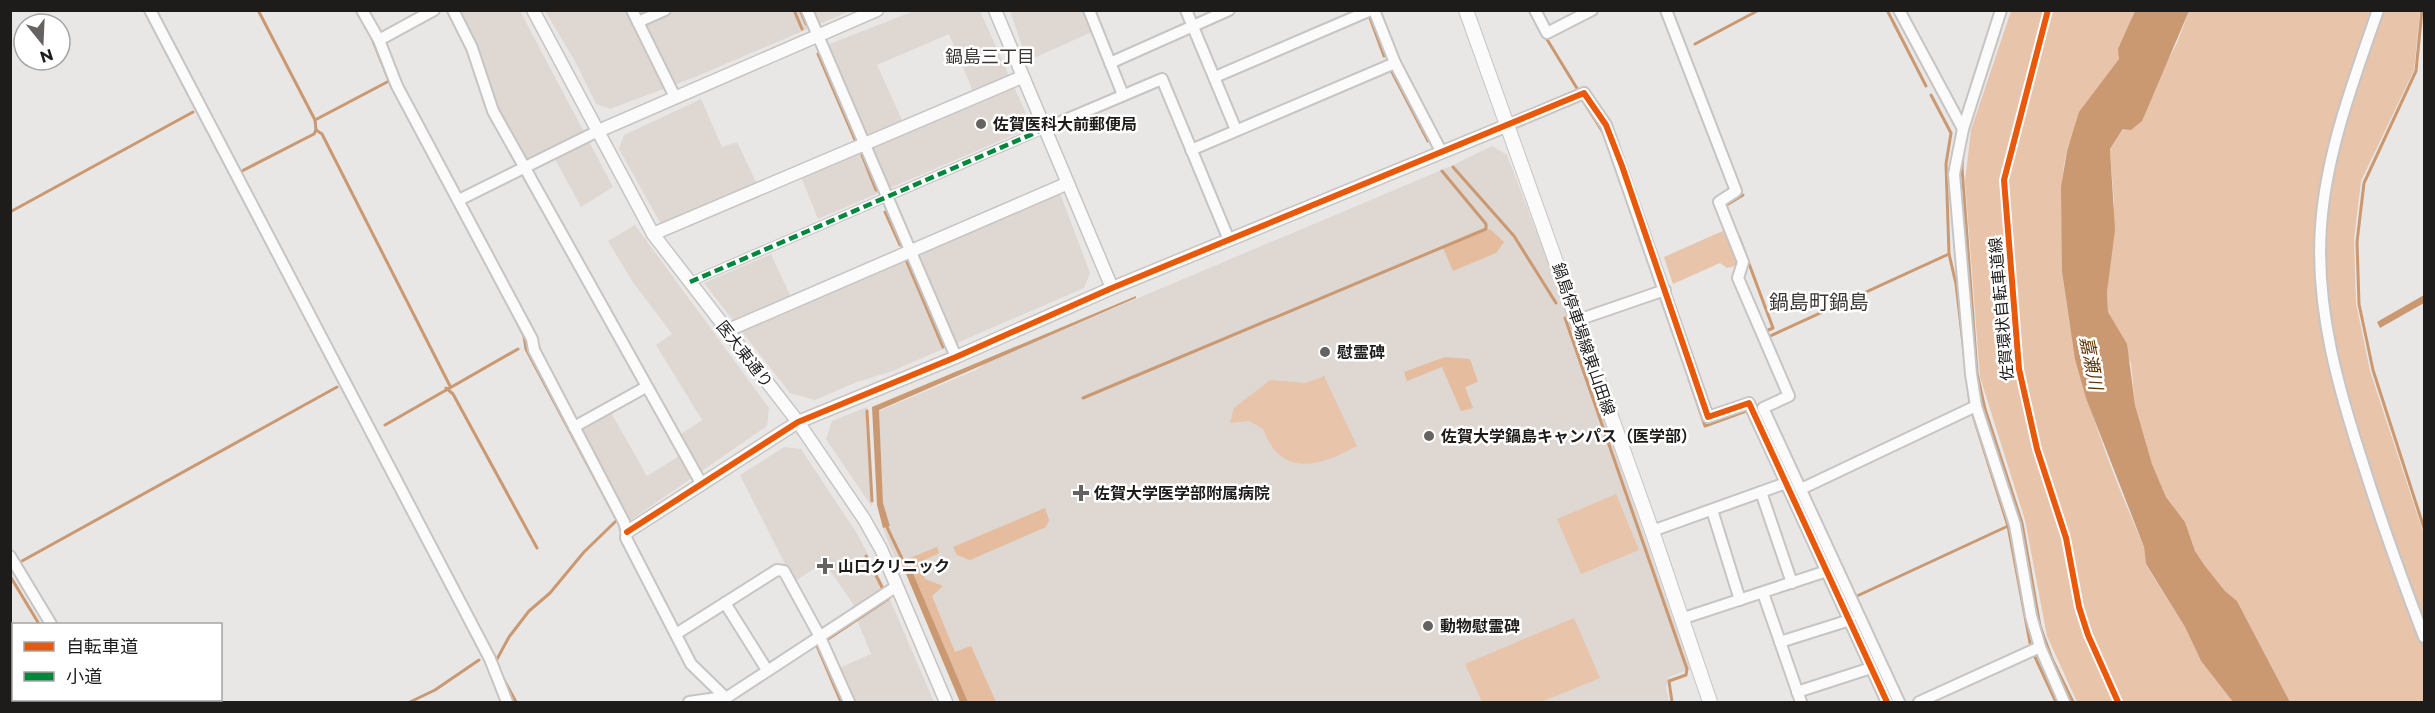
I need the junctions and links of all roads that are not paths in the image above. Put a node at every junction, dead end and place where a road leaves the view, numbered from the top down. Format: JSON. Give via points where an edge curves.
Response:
{"nodes":[{"id":1,"x":150,"y":10,"type":"edge"},
{"id":2,"x":362,"y":10,"type":"edge"},
{"id":3,"x":434,"y":10,"type":"edge"},
{"id":4,"x":453,"y":10,"type":"edge"},
{"id":5,"x":533,"y":10,"type":"edge"},
{"id":6,"x":632,"y":10,"type":"edge"},
{"id":7,"x":665,"y":10,"type":"edge"},
{"id":8,"x":807,"y":10,"type":"edge"},
{"id":9,"x":876,"y":10,"type":"edge"},
{"id":10,"x":995,"y":10,"type":"edge"},
{"id":11,"x":1089,"y":10,"type":"edge"},
{"id":12,"x":1186,"y":10,"type":"edge"},
{"id":13,"x":1229,"y":10,"type":"edge"},
{"id":14,"x":1372,"y":10,"type":"edge"},
{"id":15,"x":1466,"y":10,"type":"edge"},
{"id":16,"x":1535,"y":10,"type":"edge"},
{"id":17,"x":1592,"y":10,"type":"edge"},
{"id":18,"x":1666,"y":10,"type":"edge"},
{"id":19,"x":1899,"y":10,"type":"edge"},
{"id":20,"x":2001,"y":10,"type":"edge"},
{"id":21,"x":2378,"y":10,"type":"edge"},
{"id":22,"x":638,"y":22,"type":"junction"},
{"id":23,"x":1193,"y":26,"type":"junction"},
{"id":24,"x":817,"y":36,"type":"junction"},
{"id":25,"x":379,"y":39,"type":"junction"},
{"id":26,"x":1110,"y":63,"type":"junction"},
{"id":27,"x":1395,"y":63,"type":"junction"},
{"id":28,"x":1022,"y":77,"type":"junction"},
{"id":29,"x":1215,"y":77,"type":"junction"},
{"id":30,"x":1123,"y":95,"type":"junction"},
{"id":31,"x":675,"y":97,"type":"junction"},
{"id":32,"x":1508,"y":125,"type":"junction"},
{"id":33,"x":1044,"y":129,"type":"junction"},
{"id":34,"x":1963,"y":129,"type":"junction"},
{"id":35,"x":1236,"y":130,"type":"junction"},
{"id":36,"x":596,"y":132,"type":"junction"},
{"id":37,"x":865,"y":144,"type":"junction"},
{"id":38,"x":1191,"y":150,"type":"junction"},
{"id":39,"x":1441,"y":151,"type":"junction"},
{"id":40,"x":525,"y":167,"type":"junction"},
{"id":41,"x":1066,"y":184,"type":"junction"},
{"id":42,"x":887,"y":198,"type":"junction"},
{"id":43,"x":459,"y":200,"type":"junction"},
{"id":44,"x":653,"y":234,"type":"junction"},
{"id":45,"x":1229,"y":240,"type":"junction"},
{"id":46,"x":911,"y":252,"type":"junction"},
{"id":47,"x":690,"y":282,"type":"junction"},
{"id":48,"x":1112,"y":288,"type":"junction"},
{"id":49,"x":1665,"y":290,"type":"junction"},
{"id":50,"x":1578,"y":320,"type":"junction"},
{"id":51,"x":726,"y":331,"type":"junction"},
{"id":52,"x":956,"y":357,"type":"junction"},
{"id":53,"x":646,"y":387,"type":"junction"},
{"id":54,"x":1976,"y":406,"type":"junction"},
{"id":55,"x":798,"y":422,"type":"junction"},
{"id":56,"x":574,"y":427,"type":"junction"},
{"id":57,"x":701,"y":483,"type":"junction"},
{"id":58,"x":1786,"y":483,"type":"junction"},
{"id":59,"x":1801,"y":489,"type":"junction"},
{"id":60,"x":1761,"y":492,"type":"junction"},
{"id":61,"x":1712,"y":510,"type":"junction"},
{"id":62,"x":627,"y":531,"type":"junction"},
{"id":63,"x":1652,"y":531,"type":"junction"},
{"id":64,"x":10,"y":556,"type":"edge"},
{"id":65,"x":1827,"y":571,"type":"junction"},
{"id":66,"x":1792,"y":583,"type":"junction"},
{"id":67,"x":889,"y":591,"type":"junction"},
{"id":68,"x":1763,"y":592,"type":"junction"},
{"id":69,"x":1740,"y":600,"type":"junction"},
{"id":70,"x":725,"y":603,"type":"junction"},
{"id":71,"x":1681,"y":619,"type":"junction"},
{"id":72,"x":1850,"y":620,"type":"junction"},
{"id":73,"x":50,"y":623,"type":"edge"},
{"id":74,"x":676,"y":634,"type":"junction"},
{"id":75,"x":2424,"y":637,"type":"edge"},
{"id":76,"x":822,"y":640,"type":"junction"},
{"id":77,"x":1780,"y":642,"type":"junction"},
{"id":78,"x":2040,"y":647,"type":"junction"},
{"id":79,"x":1871,"y":668,"type":"junction"},
{"id":80,"x":767,"y":670,"type":"junction"},
{"id":81,"x":722,"y":695,"type":"junction"},
{"id":82,"x":1799,"y":697,"type":"edge"},
{"id":83,"x":845,"y":701,"type":"edge"},
{"id":84,"x":507,"y":702,"type":"edge"},
{"id":85,"x":689,"y":702,"type":"edge"},
{"id":86,"x":946,"y":702,"type":"edge"},
{"id":87,"x":1710,"y":702,"type":"edge"},
{"id":88,"x":1887,"y":702,"type":"edge"},
{"id":89,"x":1899,"y":702,"type":"edge"},
{"id":90,"x":1919,"y":702,"type":"edge"},
{"id":91,"x":2064,"y":702,"type":"edge"}],
"edges":[{"from":1,"to":84,"type":"street","via":[[485,649]]},
{"from":2,"to":25,"type":"street"},
{"from":3,"to":25,"type":"street"},
{"from":4,"to":40,"type":"street","via":[[472,48],[493,111]]},
{"from":5,"to":36,"type":"street","name":"医大東通り"},
{"from":6,"to":22,"type":"street"},
{"from":7,"to":22,"type":"street"},
{"from":8,"to":24,"type":"street"},
{"from":9,"to":24,"type":"street"},
{"from":10,"to":28,"type":"street"},
{"from":11,"to":26,"type":"street"},
{"from":12,"to":23,"type":"street"},
{"from":13,"to":23,"type":"street"},
{"from":14,"to":27,"type":"street"},
{"from":14,"to":29,"type":"street"},
{"from":15,"to":32,"type":"main road","name":"鍋島停車場線東山田線"},
{"from":16,"to":17,"type":"street","via":[[1547,33]]},
{"from":18,"to":59,"type":"street","via":[[1736,191],[1719,201],[1743,262],[1738,278],[1789,396],[1763,408]]},
{"from":19,"to":34,"type":"street"},
{"from":20,"to":34,"type":"street"},
{"from":21,"to":75,"type":"street","via":[[2327,184],[2321,225],[2323,302],[2340,392],[2396,566]]},
{"from":22,"to":31,"type":"street"},
{"from":23,"to":26,"type":"street"},
{"from":23,"to":29,"type":"street"},
{"from":24,"to":31,"type":"street"},
{"from":24,"to":37,"type":"street"},
{"from":25,"to":43,"type":"street","via":[[398,86]]},
{"from":26,"to":30,"type":"street"},
{"from":27,"to":35,"type":"street"},
{"from":27,"to":39,"type":"street"},
{"from":28,"to":33,"type":"street"},
{"from":28,"to":37,"type":"street"},
{"from":29,"to":35,"type":"street"},
{"from":30,"to":33,"type":"street"},
{"from":30,"to":38,"type":"street","via":[[1162,79]]},
{"from":31,"to":36,"type":"street"},
{"from":32,"to":39,"type":"street"},
{"from":32,"to":49,"type":"street","via":[[1584,93],[1606,125]]},
{"from":32,"to":50,"type":"main road","name":"鍋島停車場線東山田線"},
{"from":33,"to":41,"type":"street"},
{"from":33,"to":42,"type":"street"},
{"from":34,"to":54,"type":"street","via":[[1954,174]]},
{"from":35,"to":38,"type":"street"},
{"from":36,"to":40,"type":"street"},
{"from":36,"to":44,"type":"street","name":"医大東通り"},
{"from":37,"to":42,"type":"street"},
{"from":37,"to":44,"type":"street"},
{"from":38,"to":45,"type":"street"},
{"from":39,"to":45,"type":"street"},
{"from":40,"to":43,"type":"street"},
{"from":40,"to":53,"type":"street"},
{"from":41,"to":46,"type":"street"},
{"from":41,"to":48,"type":"street"},
{"from":42,"to":46,"type":"street"},
{"from":42,"to":47,"type":"street"},
{"from":43,"to":56,"type":"street"},
{"from":44,"to":47,"type":"street","name":"医大東通り"},
{"from":45,"to":48,"type":"street"},
{"from":46,"to":51,"type":"street"},
{"from":46,"to":52,"type":"street"},
{"from":47,"to":51,"type":"street","name":"医大東通り"},
{"from":48,"to":52,"type":"street"},
{"from":49,"to":50,"type":"street"},
{"from":49,"to":58,"type":"street","via":[[1708,417],[1749,403]]},
{"from":50,"to":63,"type":"main road","name":"鍋島停車場線東山田線"},
{"from":51,"to":55,"type":"street","name":"医大東通り"},
{"from":52,"to":55,"type":"street"},
{"from":53,"to":56,"type":"street"},
{"from":53,"to":57,"type":"street"},
{"from":54,"to":59,"type":"street"},
{"from":54,"to":78,"type":"street","via":[[2015,525]]},
{"from":55,"to":57,"type":"street"},
{"from":55,"to":67,"type":"street","name":"医大東通り","via":[[864,519]]},
{"from":56,"to":62,"type":"street"},
{"from":57,"to":62,"type":"street"},
{"from":58,"to":60,"type":"street"},
{"from":58,"to":65,"type":"street"},
{"from":59,"to":89,"type":"street"},
{"from":60,"to":61,"type":"street"},
{"from":60,"to":66,"type":"street"},
{"from":61,"to":63,"type":"street"},
{"from":61,"to":69,"type":"street"},
{"from":62,"to":74,"type":"street","via":[[626,538]]},
{"from":63,"to":71,"type":"main road","name":"鍋島停車場線東山田線"},
{"from":64,"to":73,"type":"street"},
{"from":65,"to":66,"type":"street"},
{"from":65,"to":72,"type":"street"},
{"from":66,"to":68,"type":"street"},
{"from":67,"to":76,"type":"street"},
{"from":67,"to":86,"type":"street","name":"医大東通り"},
{"from":68,"to":69,"type":"street"},
{"from":68,"to":77,"type":"street"},
{"from":69,"to":71,"type":"street"},
{"from":70,"to":74,"type":"street"},
{"from":70,"to":76,"type":"street","via":[[777,570],[784,570]]},
{"from":70,"to":80,"type":"street"},
{"from":71,"to":87,"type":"main road","name":"鍋島停車場線東山田線"},
{"from":72,"to":77,"type":"street"},
{"from":72,"to":79,"type":"street"},
{"from":74,"to":81,"type":"street","via":[[691,664]]},
{"from":76,"to":80,"type":"street"},
{"from":76,"to":83,"type":"street"},
{"from":77,"to":82,"type":"street"},
{"from":78,"to":90,"type":"street"},
{"from":78,"to":91,"type":"street"},
{"from":79,"to":82,"type":"street"},
{"from":79,"to":88,"type":"street"},
{"from":80,"to":81,"type":"street","via":[[726,698]]},
{"from":81,"to":85,"type":"street"}]}
